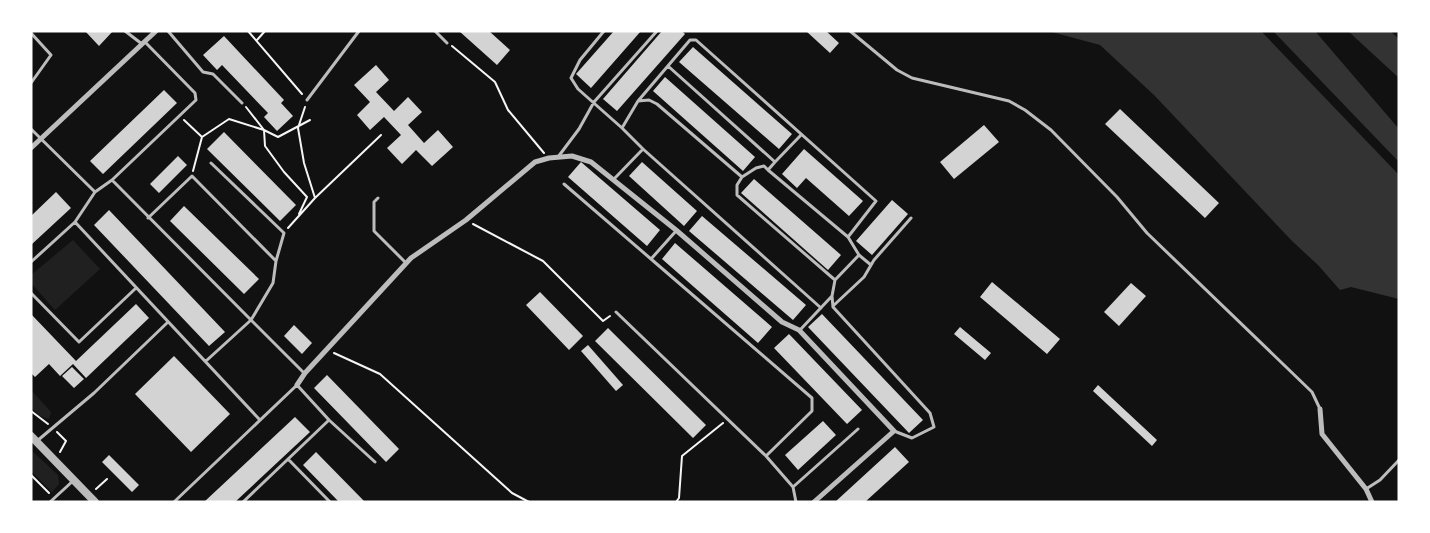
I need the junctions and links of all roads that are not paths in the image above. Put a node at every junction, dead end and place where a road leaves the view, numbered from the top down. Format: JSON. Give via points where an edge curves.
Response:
{"nodes":[{"id":1,"x":125,"y":31,"type":"edge"},
{"id":2,"x":156,"y":31,"type":"edge"},
{"id":3,"x":168,"y":31,"type":"edge"},
{"id":4,"x":358,"y":31,"type":"edge"},
{"id":5,"x":435,"y":31,"type":"edge"},
{"id":6,"x":604,"y":31,"type":"edge"},
{"id":7,"x":657,"y":31,"type":"edge"},
{"id":8,"x":850,"y":31,"type":"edge"},
{"id":9,"x":31,"y":33,"type":"edge"},
{"id":10,"x":447,"y":42,"type":"road end"},
{"id":11,"x":144,"y":43,"type":"junction"},
{"id":12,"x":668,"y":66,"type":"junction"},
{"id":13,"x":31,"y":84,"type":"edge"},
{"id":14,"x":307,"y":100,"type":"road end"},
{"id":15,"x":638,"y":101,"type":"junction"},
{"id":16,"x":594,"y":102,"type":"junction"},
{"id":17,"x":242,"y":103,"type":"road end"},
{"id":18,"x":622,"y":128,"type":"junction"},
{"id":19,"x":31,"y":129,"type":"edge"},
{"id":20,"x":802,"y":135,"type":"junction"},
{"id":21,"x":42,"y":138,"type":"junction"},
{"id":22,"x":31,"y":148,"type":"edge"},
{"id":23,"x":643,"y":149,"type":"junction"},
{"id":24,"x":557,"y":157,"type":"junction"},
{"id":25,"x":776,"y":162,"type":"junction"},
{"id":26,"x":211,"y":164,"type":"dead end"},
{"id":27,"x":768,"y":170,"type":"junction"},
{"id":28,"x":742,"y":177,"type":"junction"},
{"id":29,"x":112,"y":180,"type":"junction"},
{"id":30,"x":612,"y":180,"type":"junction"},
{"id":31,"x":564,"y":184,"type":"dead end"},
{"id":32,"x":95,"y":192,"type":"junction"},
{"id":33,"x":378,"y":198,"type":"dead end"},
{"id":34,"x":148,"y":218,"type":"junction"},
{"id":35,"x":912,"y":218,"type":"dead end"},
{"id":36,"x":75,"y":222,"type":"junction"},
{"id":37,"x":676,"y":230,"type":"junction"},
{"id":38,"x":848,"y":237,"type":"junction"},
{"id":39,"x":859,"y":255,"type":"junction"},
{"id":40,"x":651,"y":259,"type":"junction"},
{"id":41,"x":276,"y":260,"type":"junction"},
{"id":42,"x":31,"y":262,"type":"edge"},
{"id":43,"x":406,"y":263,"type":"junction"},
{"id":44,"x":871,"y":265,"type":"junction"},
{"id":45,"x":835,"y":280,"type":"junction"},
{"id":46,"x":136,"y":288,"type":"junction"},
{"id":47,"x":31,"y":293,"type":"edge"},
{"id":48,"x":832,"y":296,"type":"junction"},
{"id":49,"x":832,"y":307,"type":"junction"},
{"id":50,"x":821,"y":308,"type":"junction"},
{"id":51,"x":616,"y":312,"type":"road end"},
{"id":52,"x":251,"y":320,"type":"junction"},
{"id":53,"x":168,"y":322,"type":"junction"},
{"id":54,"x":799,"y":330,"type":"junction"},
{"id":55,"x":206,"y":361,"type":"junction"},
{"id":56,"x":305,"y":373,"type":"junction"},
{"id":57,"x":297,"y":385,"type":"junction"},
{"id":58,"x":1320,"y":409,"type":"joint"},
{"id":59,"x":259,"y":419,"type":"junction"},
{"id":60,"x":329,"y":420,"type":"junction"},
{"id":61,"x":858,"y":429,"type":"dead end"},
{"id":62,"x":894,"y":431,"type":"junction"},
{"id":63,"x":34,"y":439,"type":"edge"},
{"id":64,"x":766,"y":456,"type":"junction"},
{"id":65,"x":288,"y":459,"type":"junction"},
{"id":66,"x":1399,"y":460,"type":"edge"},
{"id":67,"x":375,"y":462,"type":"dead end"},
{"id":68,"x":1396,"y":464,"type":"junction"},
{"id":69,"x":1399,"y":469,"type":"edge"},
{"id":70,"x":74,"y":480,"type":"junction"},
{"id":71,"x":793,"y":487,"type":"junction"},
{"id":72,"x":1366,"y":489,"type":"junction"},
{"id":73,"x":50,"y":502,"type":"edge"},
{"id":74,"x":95,"y":502,"type":"edge"},
{"id":75,"x":174,"y":502,"type":"edge"},
{"id":76,"x":243,"y":502,"type":"edge"},
{"id":77,"x":330,"y":502,"type":"edge"},
{"id":78,"x":796,"y":502,"type":"edge"},
{"id":79,"x":814,"y":502,"type":"edge"},
{"id":80,"x":1372,"y":502,"type":"edge"}],
"edges":[{"from":1,"to":11,"type":"lane"},
{"from":2,"to":11,"type":"street"},
{"from":3,"to":17,"type":"lane","via":[[204,72],[213,74]]},
{"from":4,"to":14,"type":"lane"},
{"from":5,"to":10,"type":"lane"},
{"from":6,"to":16,"type":"lane","via":[[580,60],[571,78],[578,89]]},
{"from":7,"to":16,"type":"lane"},
{"from":8,"to":58,"type":"lane","via":[[897,70],[912,78],[1009,101],[1038,120],[1117,197],[1147,233],[1312,392]]},
{"from":9,"to":13,"type":"lane","via":[[51,55]]},
{"from":11,"to":21,"type":"street"},
{"from":11,"to":29,"type":"lane","via":[[194,92],[196,100]]},
{"from":12,"to":15,"type":"lane"},
{"from":12,"to":20,"type":"lane","via":[[690,40],[696,40]]},
{"from":12,"to":25,"type":"lane"},
{"from":15,"to":18,"type":"lane"},
{"from":15,"to":28,"type":"lane","via":[[649,100],[657,104]]},
{"from":16,"to":18,"type":"lane"},
{"from":16,"to":24,"type":"lane","via":[[579,129]]},
{"from":18,"to":23,"type":"lane"},
{"from":19,"to":21,"type":"lane"},
{"from":20,"to":25,"type":"lane"},
{"from":20,"to":38,"type":"lane","via":[[876,201]]},
{"from":21,"to":22,"type":"street"},
{"from":21,"to":32,"type":"lane"},
{"from":23,"to":30,"type":"lane"},
{"from":23,"to":50,"type":"lane"},
{"from":24,"to":30,"type":"street","via":[[572,156],[591,162]]},
{"from":24,"to":43,"type":"street","via":[[535,162],[466,220]]},
{"from":25,"to":27,"type":"lane"},
{"from":26,"to":41,"type":"lane","via":[[284,233]]},
{"from":27,"to":28,"type":"lane","via":[[764,166],[756,168]]},
{"from":27,"to":38,"type":"lane"},
{"from":28,"to":45,"type":"lane","via":[[737,185],[737,195]]},
{"from":29,"to":32,"type":"lane"},
{"from":29,"to":34,"type":"lane"},
{"from":30,"to":37,"type":"street"},
{"from":31,"to":40,"type":"lane"},
{"from":32,"to":36,"type":"lane"},
{"from":33,"to":43,"type":"lane","via":[[374,202],[374,231]]},
{"from":34,"to":41,"type":"lane","via":[[192,176]]},
{"from":34,"to":52,"type":"lane"},
{"from":35,"to":44,"type":"lane"},
{"from":36,"to":42,"type":"lane"},
{"from":36,"to":46,"type":"lane"},
{"from":37,"to":40,"type":"lane"},
{"from":37,"to":54,"type":"street","via":[[782,322]]},
{"from":38,"to":39,"type":"lane"},
{"from":39,"to":44,"type":"lane"},
{"from":39,"to":45,"type":"lane"},
{"from":40,"to":64,"type":"lane","via":[[812,398],[812,411]]},
{"from":41,"to":52,"type":"lane","via":[[273,282]]},
{"from":43,"to":56,"type":"street"},
{"from":44,"to":49,"type":"lane","via":[[864,277]]},
{"from":45,"to":48,"type":"lane"},
{"from":46,"to":47,"type":"lane","via":[[79,342]]},
{"from":46,"to":53,"type":"lane"},
{"from":48,"to":49,"type":"lane"},
{"from":48,"to":50,"type":"lane"},
{"from":49,"to":62,"type":"lane","via":[[930,414],[934,427],[912,438]]},
{"from":50,"to":54,"type":"lane"},
{"from":51,"to":64,"type":"lane"},
{"from":52,"to":55,"type":"lane"},
{"from":52,"to":56,"type":"lane"},
{"from":53,"to":55,"type":"lane"},
{"from":53,"to":63,"type":"lane","via":[[94,392]]},
{"from":54,"to":62,"type":"street"},
{"from":55,"to":59,"type":"lane"},
{"from":56,"to":57,"type":"street"},
{"from":57,"to":59,"type":"lane"},
{"from":57,"to":60,"type":"lane"},
{"from":58,"to":72,"type":"street","via":[[1322,434]]},
{"from":59,"to":75,"type":"lane"},
{"from":60,"to":65,"type":"lane"},
{"from":60,"to":67,"type":"lane"},
{"from":61,"to":71,"type":"lane"},
{"from":62,"to":79,"type":"street"},
{"from":63,"to":70,"type":"street"},
{"from":64,"to":71,"type":"lane"},
{"from":65,"to":76,"type":"lane"},
{"from":65,"to":77,"type":"lane"},
{"from":66,"to":68,"type":"lane"},
{"from":68,"to":69,"type":"lane"},
{"from":68,"to":72,"type":"lane"},
{"from":70,"to":73,"type":"lane"},
{"from":70,"to":74,"type":"street"},
{"from":71,"to":78,"type":"lane"},
{"from":72,"to":80,"type":"street"}]}
